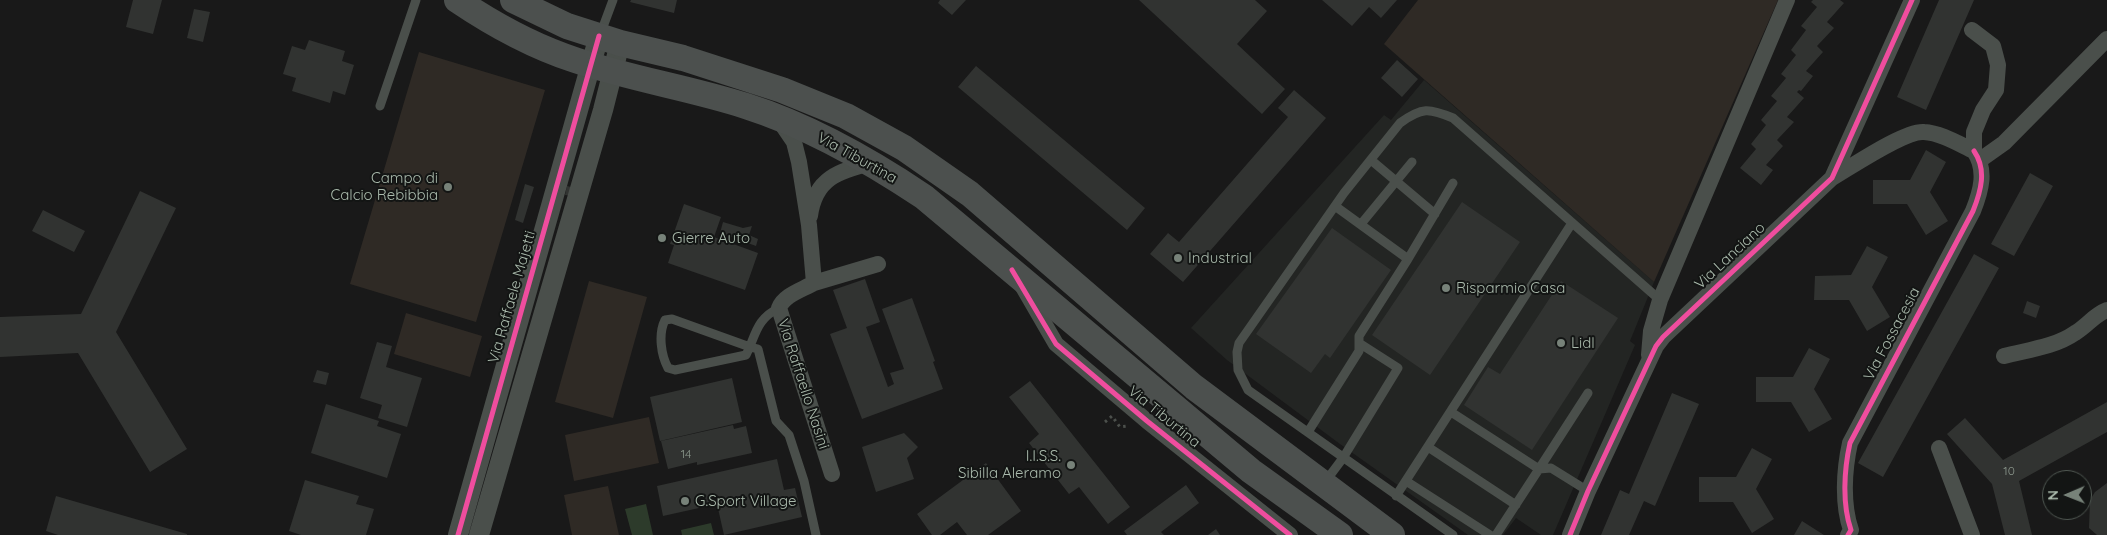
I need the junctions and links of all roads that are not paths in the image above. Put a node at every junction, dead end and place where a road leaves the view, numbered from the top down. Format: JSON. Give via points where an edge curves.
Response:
{"nodes":[{"id":1,"x":416,"y":0,"type":"edge"},
{"id":2,"x":457,"y":0,"type":"edge"},
{"id":3,"x":513,"y":0,"type":"edge"},
{"id":4,"x":613,"y":0,"type":"edge"},
{"id":5,"x":1788,"y":0,"type":"edge"},
{"id":6,"x":1912,"y":0,"type":"edge"},
{"id":7,"x":1972,"y":30,"type":"dead end"},
{"id":8,"x":611,"y":31,"type":"junction"},
{"id":9,"x":2107,"y":40,"type":"edge"},
{"id":10,"x":602,"y":68,"type":"junction"},
{"id":11,"x":380,"y":106,"type":"dead end"},
{"id":12,"x":776,"y":117,"type":"junction"},
{"id":13,"x":567,"y":146,"type":"junction"},
{"id":14,"x":591,"y":153,"type":"junction"},
{"id":15,"x":1977,"y":155,"type":"junction"},
{"id":16,"x":1371,"y":160,"type":"junction"},
{"id":17,"x":1412,"y":162,"type":"dead end"},
{"id":18,"x":871,"y":163,"type":"junction"},
{"id":19,"x":1832,"y":178,"type":"junction"},
{"id":20,"x":1395,"y":180,"type":"junction"},
{"id":21,"x":1453,"y":183,"type":"dead end"},
{"id":22,"x":1335,"y":206,"type":"junction"},
{"id":23,"x":1435,"y":214,"type":"junction"},
{"id":24,"x":1572,"y":222,"type":"junction"},
{"id":25,"x":1361,"y":224,"type":"junction"},
{"id":26,"x":809,"y":225,"type":"junction"},
{"id":27,"x":1408,"y":259,"type":"junction"},
{"id":28,"x":878,"y":264,"type":"dead end"},
{"id":29,"x":1012,"y":270,"type":"junction"},
{"id":30,"x":814,"y":283,"type":"junction"},
{"id":31,"x":1660,"y":300,"type":"junction"},
{"id":32,"x":778,"y":308,"type":"junction"},
{"id":33,"x":2107,"y":310,"type":"edge"},
{"id":34,"x":1359,"y":343,"type":"junction"},
{"id":35,"x":750,"y":347,"type":"junction"},
{"id":36,"x":2004,"y":356,"type":"dead end"},
{"id":37,"x":1649,"y":358,"type":"junction"},
{"id":38,"x":1588,"y":394,"type":"dead end"},
{"id":39,"x":1451,"y":412,"type":"junction"},
{"id":40,"x":1308,"y":432,"type":"junction"},
{"id":41,"x":1428,"y":447,"type":"junction"},
{"id":42,"x":1939,"y":448,"type":"dead end"},
{"id":43,"x":1343,"y":458,"type":"junction"},
{"id":44,"x":1539,"y":469,"type":"junction"},
{"id":45,"x":832,"y":474,"type":"dead end"},
{"id":46,"x":1406,"y":480,"type":"junction"},
{"id":47,"x":1323,"y":485,"type":"junction"},
{"id":48,"x":1588,"y":491,"type":"junction"},
{"id":49,"x":1396,"y":496,"type":"junction"},
{"id":50,"x":1516,"y":505,"type":"junction"},
{"id":51,"x":1284,"y":533,"type":"edge"},
{"id":52,"x":1850,"y":533,"type":"edge"},
{"id":53,"x":458,"y":535,"type":"edge"},
{"id":54,"x":480,"y":535,"type":"edge"},
{"id":55,"x":816,"y":535,"type":"edge"},
{"id":56,"x":1340,"y":535,"type":"edge"},
{"id":57,"x":1392,"y":535,"type":"edge"},
{"id":58,"x":1453,"y":535,"type":"edge"},
{"id":59,"x":1490,"y":535,"type":"edge"},
{"id":60,"x":1496,"y":535,"type":"edge"},
{"id":61,"x":1570,"y":535,"type":"edge"},
{"id":62,"x":1972,"y":535,"type":"edge"}],
"edges":[{"from":1,"to":11,"type":"lane"},
{"from":2,"to":10,"type":"main road","name":"Via Tiburtina","via":[[521,38]]},
{"from":3,"to":8,"type":"main road","name":"Via Tiburtina","via":[[560,23]]},
{"from":4,"to":8,"type":"lane"},
{"from":5,"to":31,"type":"street","name":"Via Lanciano"},
{"from":6,"to":19,"type":"street","name":"Via Lanciano"},
{"from":7,"to":15,"type":"street","name":"Via Fossacesia","via":[[1993,46],[1998,65],[1996,90],[1974,132]]},
{"from":8,"to":10,"type":"street"},
{"from":8,"to":47,"type":"main road","name":"Via Tiburtina","via":[[782,90],[846,116],[904,148],[970,194],[1151,352]]},
{"from":9,"to":15,"type":"street","via":[[2004,143]]},
{"from":10,"to":12,"type":"main road","name":"Via Tiburtina"},
{"from":10,"to":13,"type":"street","name":"Via Raffaele Majetti"},
{"from":10,"to":14,"type":"street"},
{"from":12,"to":18,"type":"main road","name":"Via Tiburtina"},
{"from":12,"to":26,"type":"street","via":[[794,142]]},
{"from":13,"to":14,"type":"street"},
{"from":13,"to":53,"type":"street","name":"Via Raffaele Majetti"},
{"from":14,"to":54,"type":"street"},
{"from":15,"to":19,"type":"street","via":[[1948,139],[1921,131],[1893,142]]},
{"from":15,"to":52,"type":"street","name":"Via Fossacesia","via":[[1981,182],[1973,211],[1850,443],[1846,494]]},
{"from":16,"to":20,"type":"lane"},
{"from":16,"to":22,"type":"lane"},
{"from":16,"to":24,"type":"lane","via":[[1400,123],[1412,114],[1425,109],[1438,112],[1453,118]]},
{"from":17,"to":20,"type":"lane"},
{"from":18,"to":26,"type":"street","via":[[842,171],[825,182],[814,200]]},
{"from":18,"to":29,"type":"main road","name":"Via Tiburtina","via":[[924,197]]},
{"from":19,"to":37,"type":"street","name":"Via Lanciano","via":[[1662,337]]},
{"from":20,"to":23,"type":"lane"},
{"from":20,"to":25,"type":"lane"},
{"from":21,"to":23,"type":"lane"},
{"from":22,"to":25,"type":"lane"},
{"from":22,"to":40,"type":"lane","via":[[1254,320],[1237,352],[1238,370],[1248,390]]},
{"from":23,"to":27,"type":"lane"},
{"from":24,"to":31,"type":"lane"},
{"from":24,"to":39,"type":"lane"},
{"from":25,"to":27,"type":"lane"},
{"from":26,"to":30,"type":"street"},
{"from":27,"to":34,"type":"lane","via":[[1359,336]]},
{"from":28,"to":30,"type":"street","name":"Via Raffaello Nasini"},
{"from":29,"to":51,"type":"street","name":"Via Tiburtina","via":[[1056,344]]},
{"from":29,"to":56,"type":"main road","name":"Via Tiburtina","via":[[1251,471]]},
{"from":30,"to":32,"type":"street","name":"Via Raffaello Nasini","via":[[787,297]]},
{"from":31,"to":37,"type":"street","name":"Via Lanciano","via":[[1651,331]]},
{"from":32,"to":35,"type":"lane","via":[[768,313],[757,328]]},
{"from":32,"to":45,"type":"street","name":"Via Raffaello Nasini"},
{"from":33,"to":36,"type":"street","via":[[2075,334],[2053,344]]},
{"from":34,"to":40,"type":"lane","via":[[1359,351]]},
{"from":34,"to":43,"type":"lane","via":[[1398,368]]},
{"from":35,"to":35,"type":"lane","via":[[672,319],[665,320],[662,325],[664,360],[668,368],[675,370],[746,355]]},
{"from":35,"to":55,"type":"lane","via":[[758,349],[776,421],[789,435]]},
{"from":37,"to":48,"type":"street","name":"Via Lanciano"},
{"from":38,"to":44,"type":"lane"},
{"from":39,"to":41,"type":"lane"},
{"from":39,"to":44,"type":"lane"},
{"from":40,"to":43,"type":"lane"},
{"from":41,"to":46,"type":"lane"},
{"from":41,"to":50,"type":"lane"},
{"from":42,"to":62,"type":"street"},
{"from":43,"to":47,"type":"lane"},
{"from":43,"to":49,"type":"lane"},
{"from":44,"to":48,"type":"lane","via":[[1551,468]]},
{"from":44,"to":50,"type":"lane"},
{"from":46,"to":49,"type":"lane"},
{"from":46,"to":59,"type":"lane"},
{"from":47,"to":57,"type":"main road","name":"Via Tiburtina"},
{"from":48,"to":61,"type":"street","name":"Via Lanciano"},
{"from":49,"to":58,"type":"lane"},
{"from":50,"to":60,"type":"lane"}]}
